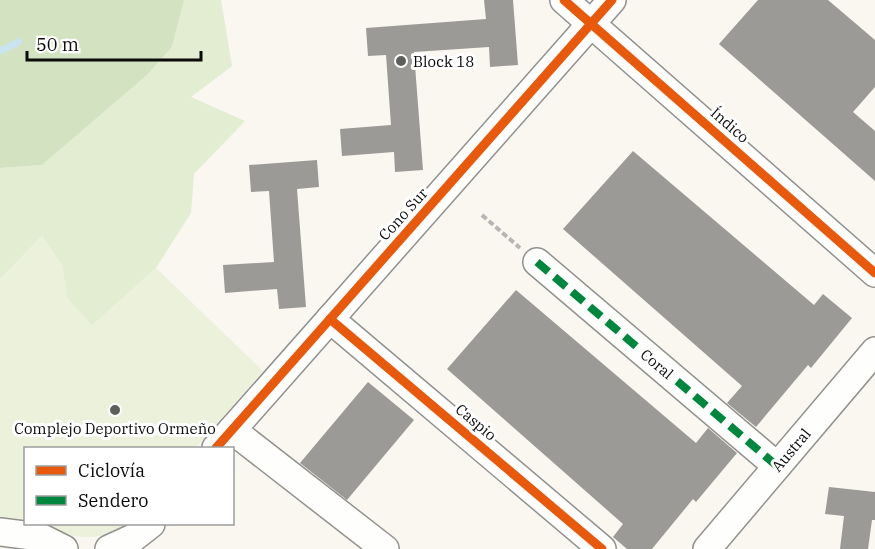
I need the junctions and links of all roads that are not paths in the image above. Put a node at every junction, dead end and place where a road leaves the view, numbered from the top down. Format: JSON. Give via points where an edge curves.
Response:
{"nodes":[{"id":1,"x":564,"y":0,"type":"edge"},
{"id":2,"x":612,"y":0,"type":"edge"},
{"id":3,"x":592,"y":24,"type":"junction"},
{"id":4,"x":537,"y":262,"type":"dead end"},
{"id":5,"x":875,"y":273,"type":"edge"},
{"id":6,"x":330,"y":320,"type":"junction"},
{"id":7,"x":875,"y":351,"type":"edge"},
{"id":8,"x":224,"y":439,"type":"edge"},
{"id":9,"x":777,"y":466,"type":"junction"},
{"id":10,"x":150,"y":525,"type":"edge"},
{"id":11,"x":0,"y":532,"type":"edge"},
{"id":12,"x":64,"y":549,"type":"edge"},
{"id":13,"x":109,"y":549,"type":"edge"},
{"id":14,"x":385,"y":549,"type":"edge"},
{"id":15,"x":602,"y":549,"type":"edge"},
{"id":16,"x":706,"y":549,"type":"edge"}],
"edges":[{"from":1,"to":3,"type":"street","name":"Índico"},
{"from":2,"to":3,"type":"street","name":"Cono Sur"},
{"from":3,"to":5,"type":"street","name":"Índico"},
{"from":3,"to":6,"type":"street","name":"Cono Sur"},
{"from":4,"to":9,"type":"street","name":"Coral"},
{"from":6,"to":8,"type":"street","name":"Cono Sur"},
{"from":6,"to":15,"type":"street","name":"Caspio"},
{"from":7,"to":9,"type":"street","name":"Austral"},
{"from":8,"to":14,"type":"street"},
{"from":9,"to":16,"type":"street","name":"Austral"},
{"from":10,"to":13,"type":"street"},
{"from":11,"to":12,"type":"street","via":[[40,537]]}]}
